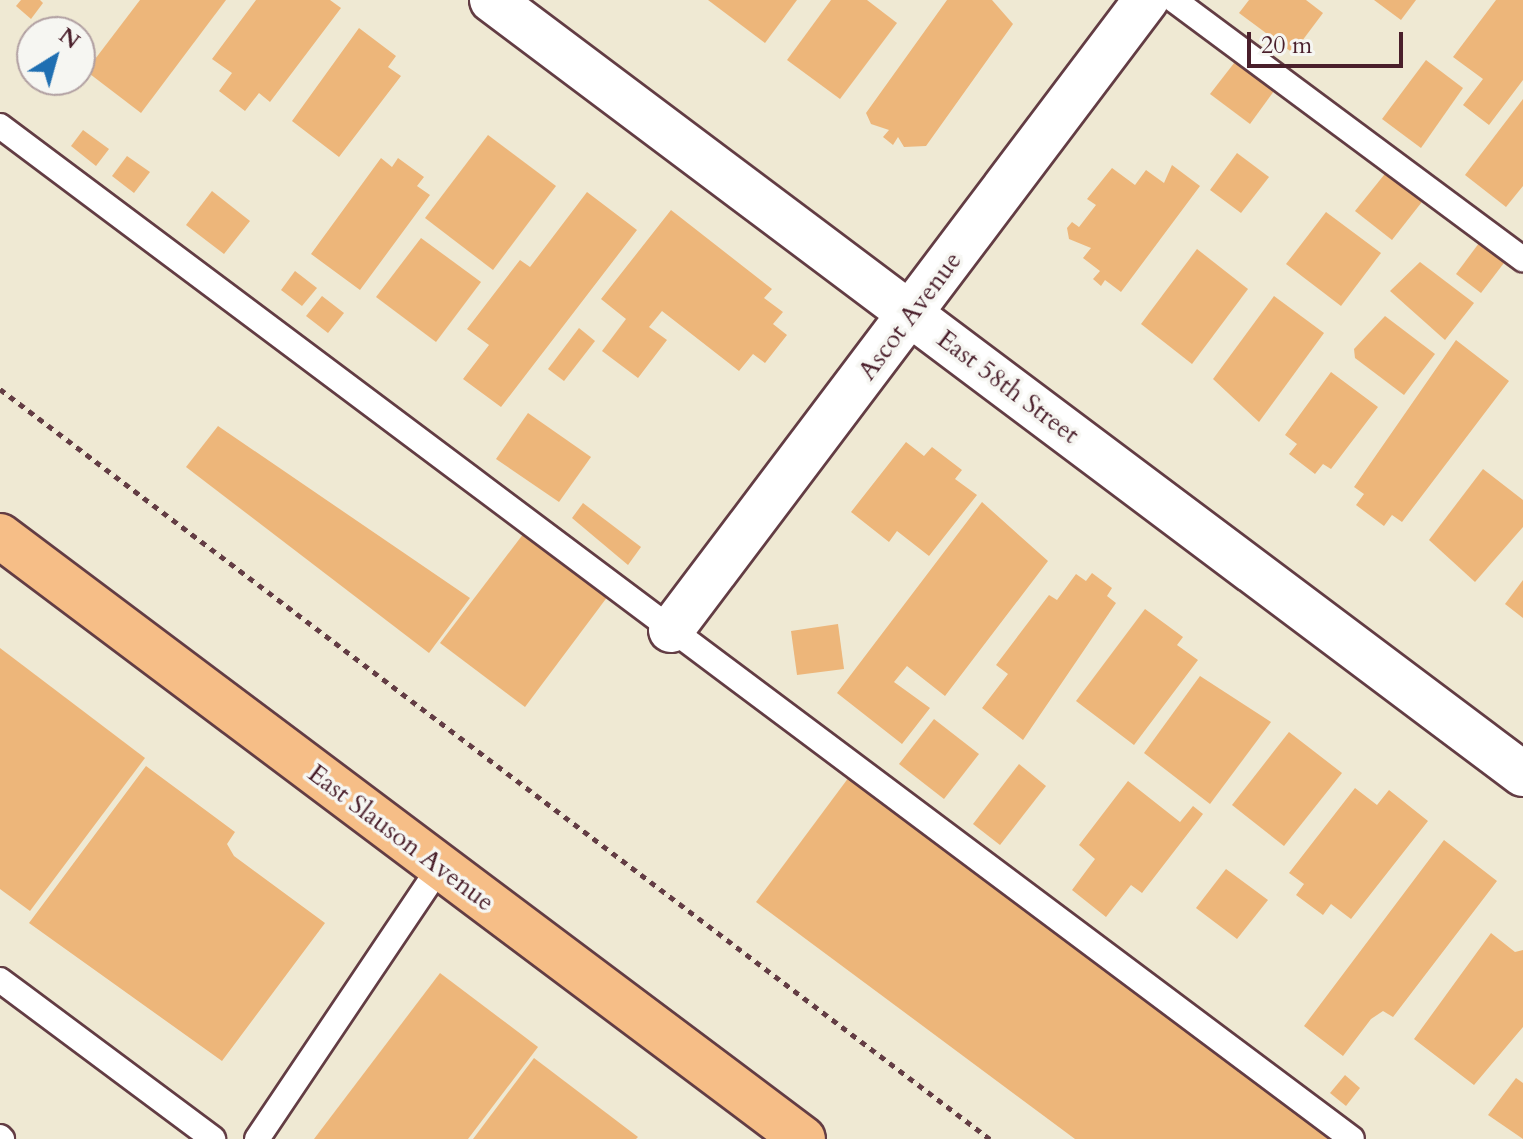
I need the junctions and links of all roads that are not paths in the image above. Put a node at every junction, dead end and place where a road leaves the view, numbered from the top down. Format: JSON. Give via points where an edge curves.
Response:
{"nodes":[{"id":1,"x":492,"y":0,"type":"edge"},
{"id":2,"x":1146,"y":0,"type":"edge"},
{"id":3,"x":1174,"y":0,"type":"edge"},
{"id":4,"x":0,"y":126,"type":"edge"},
{"id":5,"x":1523,"y":259,"type":"edge"},
{"id":6,"x":912,"y":315,"type":"junction"},
{"id":7,"x":0,"y":536,"type":"edge"},
{"id":8,"x":671,"y":630,"type":"junction"},
{"id":9,"x":1523,"y":774,"type":"edge"},
{"id":10,"x":440,"y":867,"type":"junction"},
{"id":11,"x":0,"y":980,"type":"edge"},
{"id":12,"x":213,"y":1139,"type":"edge"},
{"id":13,"x":257,"y":1139,"type":"edge"},
{"id":14,"x":803,"y":1139,"type":"edge"},
{"id":15,"x":1352,"y":1139,"type":"edge"}],
"edges":[{"from":1,"to":6,"type":"street","name":"East 58th Street"},
{"from":2,"to":6,"type":"street","name":"Ascot Avenue"},
{"from":3,"to":5,"type":"lane"},
{"from":4,"to":8,"type":"lane"},
{"from":6,"to":8,"type":"street","name":"Ascot Avenue"},
{"from":6,"to":9,"type":"street","name":"East 58th Street"},
{"from":7,"to":10,"type":"main road","name":"East Slauson Avenue"},
{"from":8,"to":15,"type":"lane"},
{"from":10,"to":13,"type":"lane"},
{"from":10,"to":14,"type":"main road","name":"East Slauson Avenue"},
{"from":11,"to":12,"type":"lane"}]}
